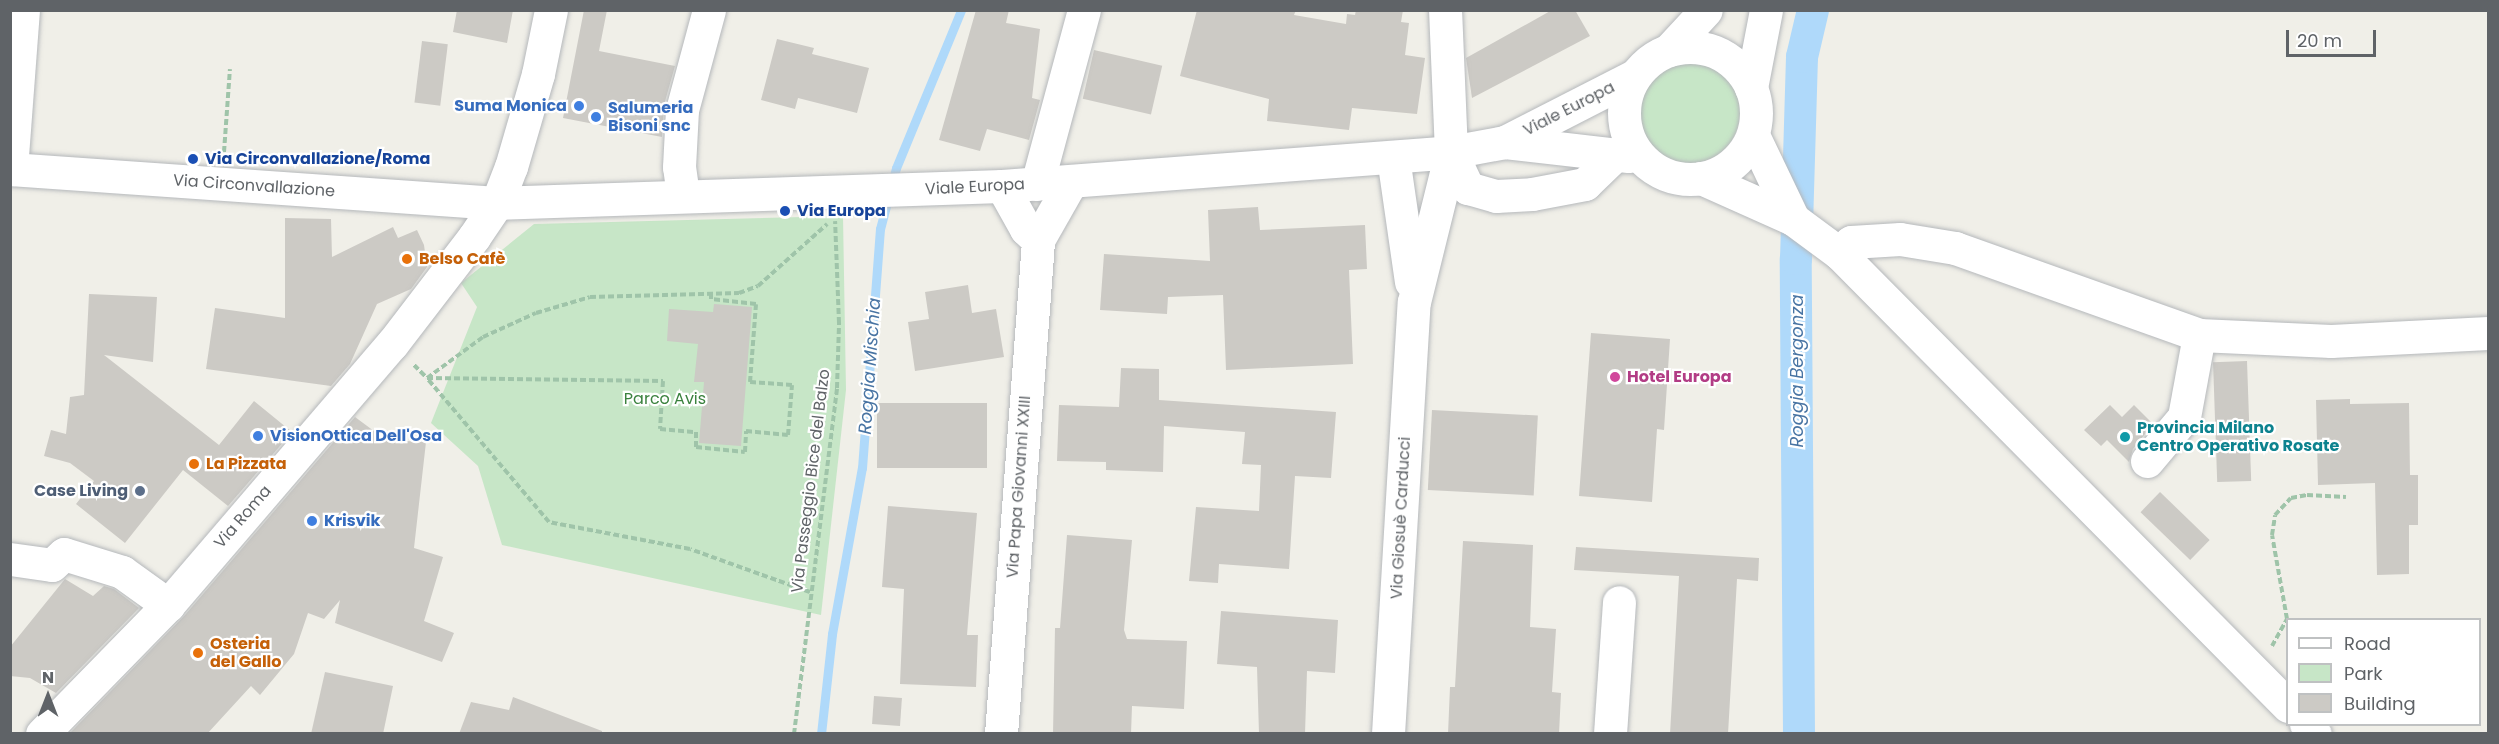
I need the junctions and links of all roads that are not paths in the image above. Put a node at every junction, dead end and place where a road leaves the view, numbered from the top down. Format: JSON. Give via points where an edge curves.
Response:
{"nodes":[{"id":1,"x":23,"y":10,"type":"edge"},
{"id":2,"x":551,"y":10,"type":"edge"},
{"id":3,"x":709,"y":10,"type":"edge"},
{"id":4,"x":1084,"y":10,"type":"edge"},
{"id":5,"x":1445,"y":10,"type":"edge"},
{"id":6,"x":1706,"y":10,"type":"edge"},
{"id":7,"x":1766,"y":10,"type":"edge"},
{"id":8,"x":1669,"y":50,"type":"junction"},
{"id":9,"x":1634,"y":76,"type":"junction"},
{"id":10,"x":1751,"y":88,"type":"junction"},
{"id":11,"x":1752,"y":135,"type":"junction"},
{"id":12,"x":1504,"y":142,"type":"junction"},
{"id":13,"x":1451,"y":152,"type":"junction"},
{"id":14,"x":1626,"y":156,"type":"junction"},
{"id":15,"x":1393,"y":157,"type":"junction"},
{"id":16,"x":11,"y":169,"type":"edge"},
{"id":17,"x":1701,"y":178,"type":"junction"},
{"id":18,"x":1071,"y":182,"type":"junction"},
{"id":19,"x":1037,"y":184,"type":"junction"},
{"id":20,"x":1002,"y":186,"type":"junction"},
{"id":21,"x":683,"y":195,"type":"junction"},
{"id":22,"x":497,"y":203,"type":"junction"},
{"id":23,"x":1793,"y":219,"type":"junction"},
{"id":24,"x":1038,"y":240,"type":"junction"},
{"id":25,"x":1839,"y":253,"type":"junction"},
{"id":26,"x":1414,"y":302,"type":"junction"},
{"id":27,"x":2488,"y":333,"type":"edge"},
{"id":28,"x":2199,"y":335,"type":"junction"},
{"id":29,"x":2147,"y":461,"type":"dead end"},
{"id":30,"x":10,"y":559,"type":"edge"},
{"id":31,"x":1619,"y":602,"type":"dead end"},
{"id":32,"x":168,"y":605,"type":"junction"},
{"id":33,"x":2286,"y":704,"type":"edge"},
{"id":34,"x":42,"y":734,"type":"edge"},
{"id":35,"x":1001,"y":734,"type":"edge"},
{"id":36,"x":1388,"y":734,"type":"edge"},
{"id":37,"x":1610,"y":734,"type":"edge"}],
"edges":[{"from":1,"to":16,"type":"street"},
{"from":2,"to":22,"type":"street","name":"Via Roma","via":[[526,120]]},
{"from":3,"to":21,"type":"street","via":[[682,110],[679,167]]},
{"from":4,"to":19,"type":"street"},
{"from":5,"to":13,"type":"street"},
{"from":6,"to":8,"type":"street"},
{"from":7,"to":10,"type":"street"},
{"from":8,"to":9,"type":"street","via":[[1653,57]]},
{"from":8,"to":10,"type":"street","via":[[1692,47],[1714,51],[1733,63]]},
{"from":9,"to":12,"type":"street","name":"Viale Europa"},
{"from":9,"to":14,"type":"street","via":[[1623,108]]},
{"from":10,"to":11,"type":"street","via":[[1756,107]]},
{"from":11,"to":17,"type":"street","via":[[1733,163]]},
{"from":11,"to":23,"type":"street"},
{"from":12,"to":13,"type":"street","name":"Viale Europa"},
{"from":12,"to":14,"type":"street","name":"Viale Europa"},
{"from":13,"to":14,"type":"street","via":[[1468,188],[1496,196],[1585,184]]},
{"from":13,"to":15,"type":"street","name":"Viale Europa"},
{"from":13,"to":26,"type":"street","name":"Via Giosuè Carducci"},
{"from":14,"to":17,"type":"street","via":[[1668,176]]},
{"from":15,"to":18,"type":"street","name":"Viale Europa"},
{"from":15,"to":26,"type":"street","name":"Via Giosuè Carducci"},
{"from":16,"to":22,"type":"street","name":"Via Circonvallazione"},
{"from":17,"to":23,"type":"street"},
{"from":18,"to":19,"type":"street","name":"Viale Europa"},
{"from":18,"to":24,"type":"street"},
{"from":19,"to":20,"type":"street","name":"Viale Europa"},
{"from":20,"to":21,"type":"street","name":"Viale Europa"},
{"from":20,"to":24,"type":"street","via":[[1026,229]]},
{"from":21,"to":22,"type":"street","name":"Viale Europa"},
{"from":22,"to":32,"type":"street","name":"Via Roma","via":[[392,344]]},
{"from":23,"to":25,"type":"street"},
{"from":24,"to":35,"type":"street","name":"Via Papa Giovanni XXIII"},
{"from":25,"to":28,"type":"street","via":[[1851,242],[1900,238],[1955,248]]},
{"from":25,"to":33,"type":"street"},
{"from":26,"to":36,"type":"street","name":"Via Giosuè Carducci"},
{"from":27,"to":28,"type":"street","via":[[2331,341]]},
{"from":28,"to":29,"type":"street","via":[[2184,417]]},
{"from":30,"to":32,"type":"street","via":[[52,565],[64,554],[122,572]]},
{"from":31,"to":37,"type":"street"},
{"from":32,"to":34,"type":"street","name":"Via Roma"}]}
